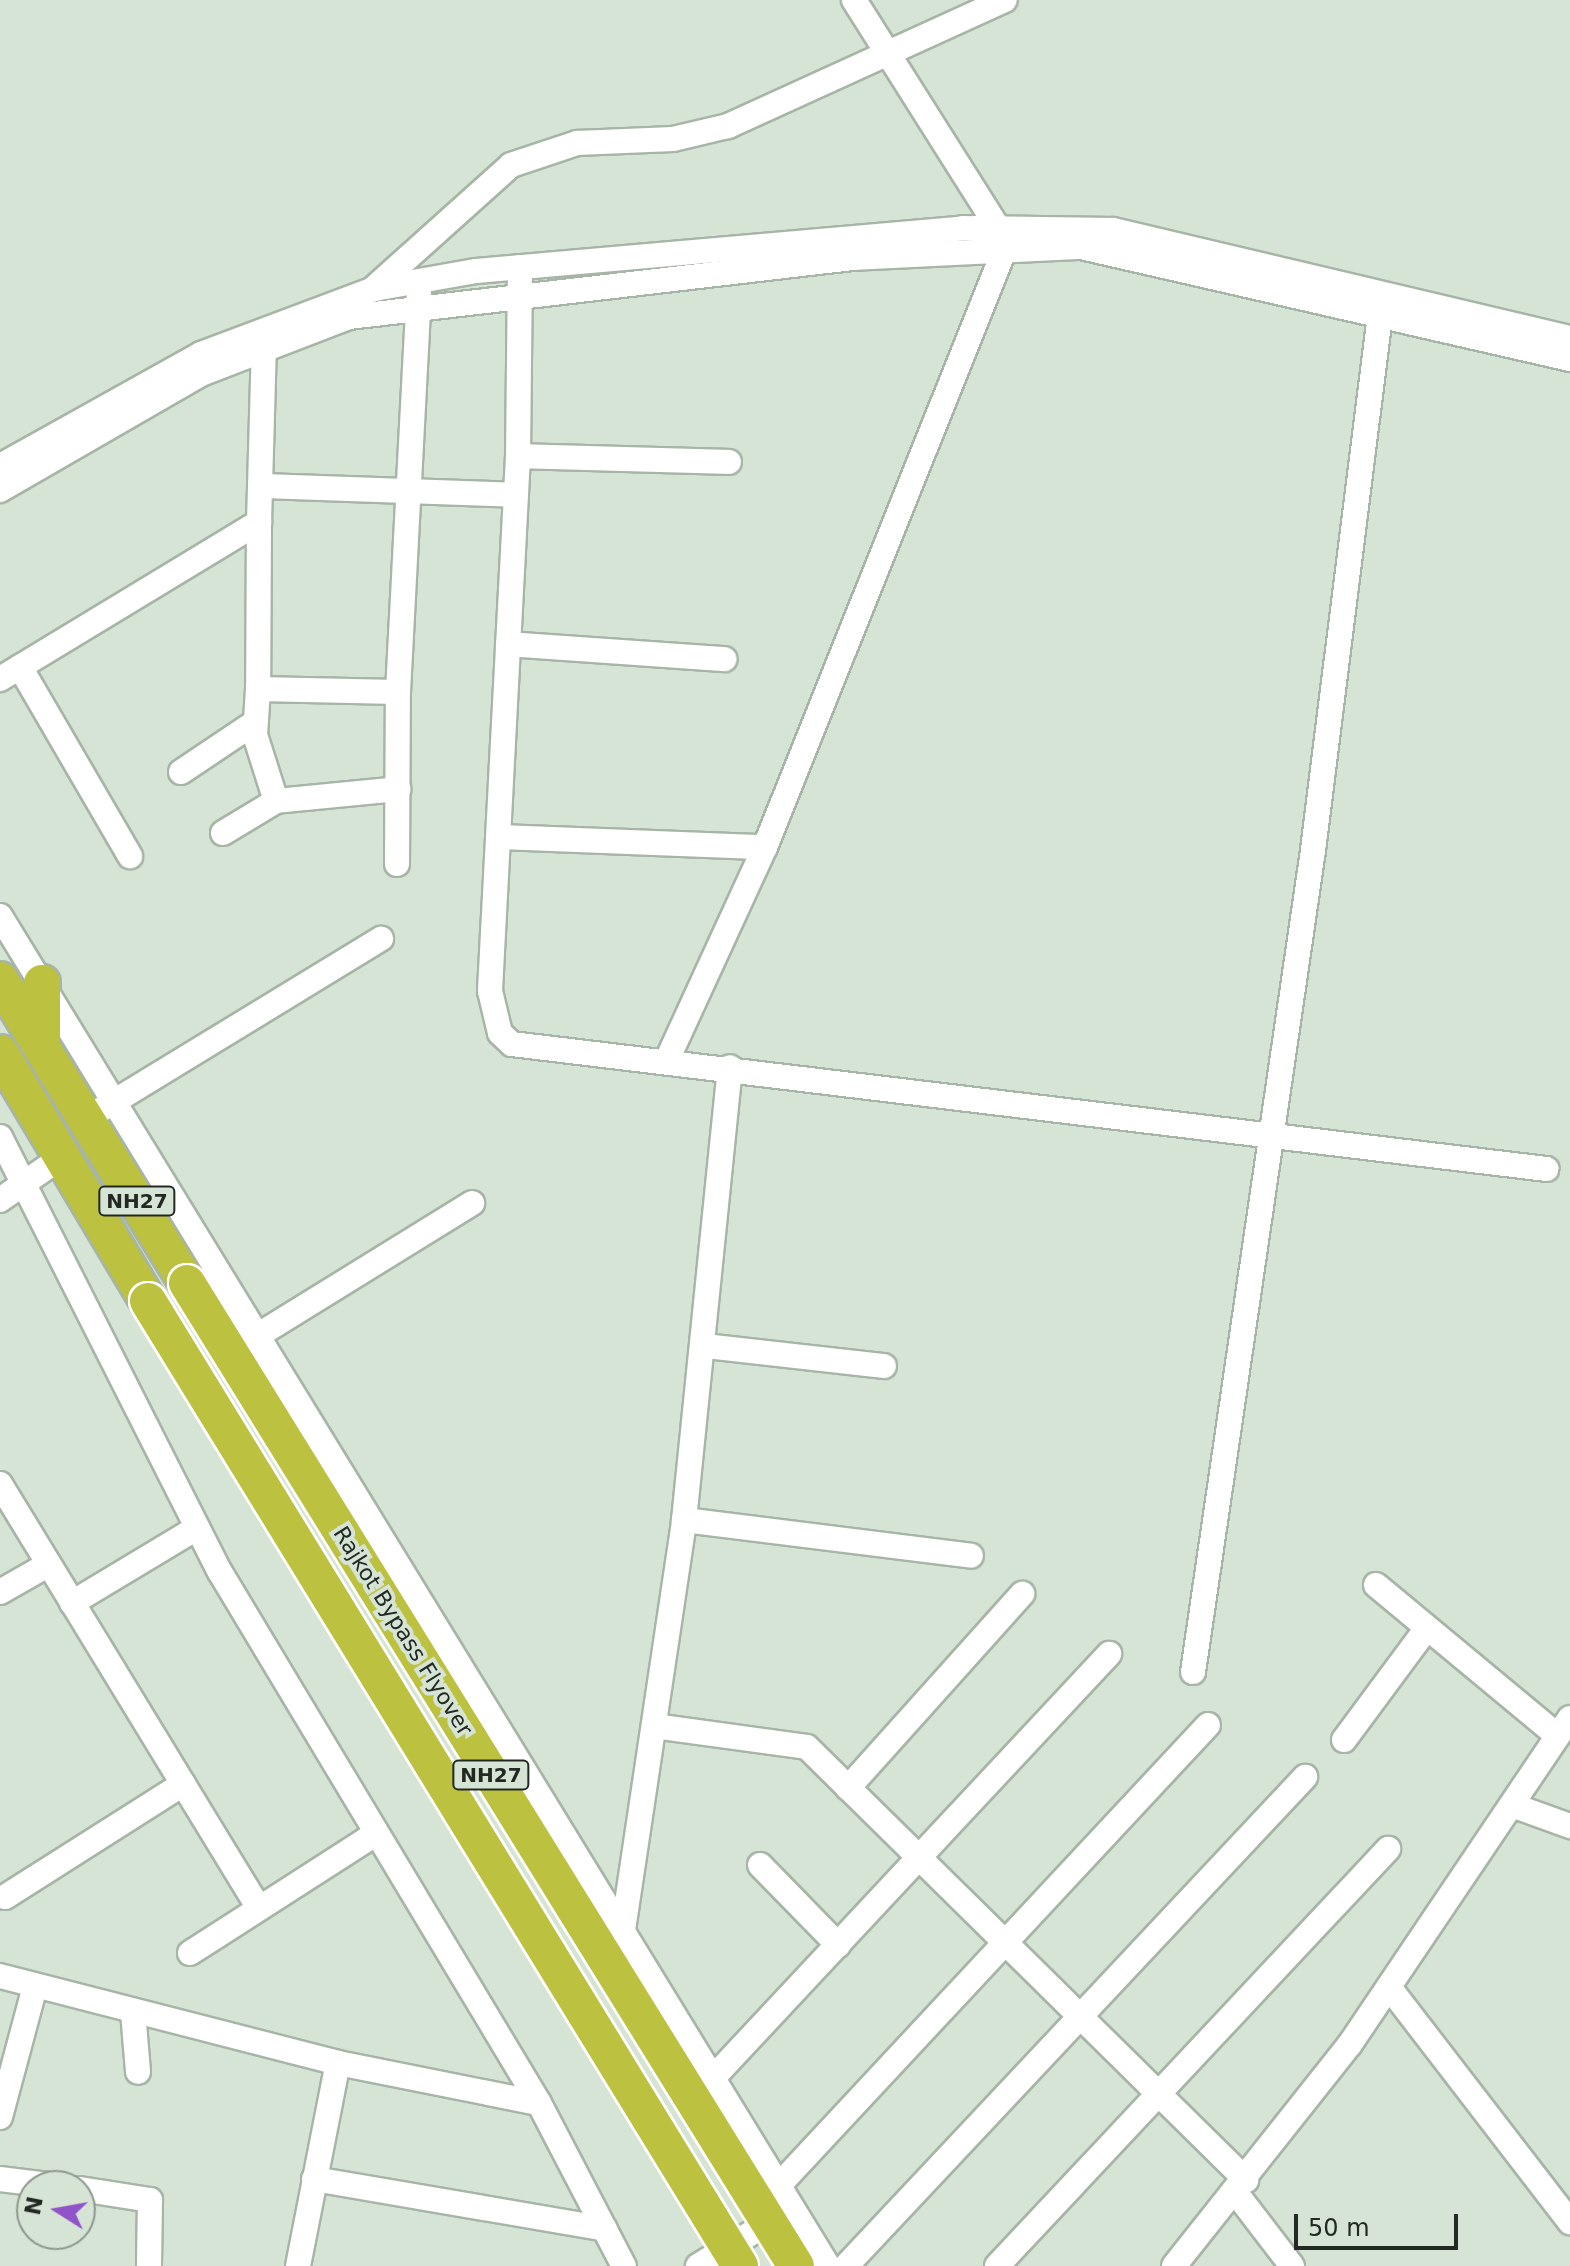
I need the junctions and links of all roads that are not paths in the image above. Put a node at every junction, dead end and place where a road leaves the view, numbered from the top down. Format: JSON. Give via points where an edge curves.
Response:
{"nodes":[{"id":1,"x":854,"y":0,"type":"edge"},
{"id":2,"x":1005,"y":0,"type":"edge"},
{"id":3,"x":888,"y":54,"type":"junction"},
{"id":4,"x":1002,"y":236,"type":"junction"},
{"id":5,"x":520,"y":267,"type":"junction"},
{"id":6,"x":420,"y":278,"type":"junction"},
{"id":7,"x":374,"y":289,"type":"junction"},
{"id":8,"x":520,"y":292,"type":"junction"},
{"id":9,"x":418,"y":304,"type":"junction"},
{"id":10,"x":1380,"y":315,"type":"junction"},
{"id":11,"x":349,"y":317,"type":"junction"},
{"id":12,"x":1570,"y":338,"type":"edge"},
{"id":13,"x":264,"y":347,"type":"junction"},
{"id":14,"x":1570,"y":359,"type":"edge"},
{"id":15,"x":518,"y":456,"type":"junction"},
{"id":16,"x":729,"y":462,"type":"dead end"},
{"id":17,"x":0,"y":466,"type":"edge"},
{"id":18,"x":261,"y":486,"type":"junction"},
{"id":19,"x":0,"y":490,"type":"edge"},
{"id":20,"x":409,"y":491,"type":"junction"},
{"id":21,"x":516,"y":495,"type":"junction"},
{"id":22,"x":259,"y":522,"type":"junction"},
{"id":23,"x":508,"y":644,"type":"junction"},
{"id":24,"x":724,"y":659,"type":"dead end"},
{"id":25,"x":10,"y":673,"type":"edge"},
{"id":26,"x":258,"y":689,"type":"junction"},
{"id":27,"x":398,"y":692,"type":"junction"},
{"id":28,"x":254,"y":723,"type":"junction"},
{"id":29,"x":181,"y":772,"type":"dead end"},
{"id":30,"x":398,"y":789,"type":"junction"},
{"id":31,"x":276,"y":801,"type":"junction"},
{"id":32,"x":223,"y":833,"type":"dead end"},
{"id":33,"x":499,"y":837,"type":"junction"},
{"id":34,"x":765,"y":847,"type":"junction"},
{"id":35,"x":130,"y":856,"type":"dead end"},
{"id":36,"x":397,"y":864,"type":"dead end"},
{"id":37,"x":0,"y":916,"type":"edge"},
{"id":38,"x":381,"y":939,"type":"dead end"},
{"id":39,"x":0,"y":980,"type":"edge"},
{"id":40,"x":42,"y":983,"type":"junction"},
{"id":41,"x":42,"y":1048,"type":"junction"},
{"id":42,"x":0,"y":1053,"type":"edge"},
{"id":43,"x":667,"y":1060,"type":"junction"},
{"id":44,"x":730,"y":1067,"type":"junction"},
{"id":45,"x":100,"y":1109,"type":"junction"},
{"id":46,"x":0,"y":1137,"type":"edge"},
{"id":47,"x":1270,"y":1141,"type":"junction"},
{"id":48,"x":63,"y":1156,"type":"junction"},
{"id":49,"x":1546,"y":1169,"type":"dead end"},
{"id":50,"x":27,"y":1183,"type":"junction"},
{"id":51,"x":0,"y":1200,"type":"edge"},
{"id":52,"x":472,"y":1203,"type":"dead end"},
{"id":53,"x":257,"y":1336,"type":"junction"},
{"id":54,"x":705,"y":1346,"type":"junction"},
{"id":55,"x":884,"y":1366,"type":"dead end"},
{"id":56,"x":0,"y":1484,"type":"edge"},
{"id":57,"x":684,"y":1520,"type":"junction"},
{"id":58,"x":197,"y":1528,"type":"junction"},
{"id":59,"x":971,"y":1556,"type":"dead end"},
{"id":60,"x":49,"y":1564,"type":"junction"},
{"id":61,"x":1376,"y":1585,"type":"dead end"},
{"id":62,"x":0,"y":1592,"type":"edge"},
{"id":63,"x":1022,"y":1594,"type":"dead end"},
{"id":64,"x":72,"y":1603,"type":"junction"},
{"id":65,"x":1427,"y":1628,"type":"junction"},
{"id":66,"x":1109,"y":1654,"type":"dead end"},
{"id":67,"x":1193,"y":1672,"type":"dead end"},
{"id":68,"x":1208,"y":1725,"type":"dead end"},
{"id":69,"x":654,"y":1726,"type":"junction"},
{"id":70,"x":1564,"y":1727,"type":"edge"},
{"id":71,"x":1344,"y":1740,"type":"dead end"},
{"id":72,"x":1305,"y":1777,"type":"dead end"},
{"id":73,"x":183,"y":1784,"type":"junction"},
{"id":74,"x":848,"y":1788,"type":"junction"},
{"id":75,"x":1512,"y":1805,"type":"junction"},
{"id":76,"x":1570,"y":1826,"type":"edge"},
{"id":77,"x":374,"y":1835,"type":"junction"},
{"id":78,"x":1388,"y":1849,"type":"dead end"},
{"id":79,"x":922,"y":1858,"type":"junction"},
{"id":80,"x":760,"y":1865,"type":"dead end"},
{"id":81,"x":5,"y":1897,"type":"dead end"},
{"id":82,"x":258,"y":1907,"type":"junction"},
{"id":83,"x":623,"y":1930,"type":"junction"},
{"id":84,"x":1001,"y":1939,"type":"junction"},
{"id":85,"x":838,"y":1945,"type":"junction"},
{"id":86,"x":190,"y":1953,"type":"dead end"},
{"id":87,"x":0,"y":1976,"type":"edge"},
{"id":88,"x":35,"y":1986,"type":"junction"},
{"id":89,"x":1389,"y":1987,"type":"junction"},
{"id":90,"x":133,"y":2012,"type":"junction"},
{"id":91,"x":1080,"y":2018,"type":"junction"},
{"id":92,"x":338,"y":2063,"type":"junction"},
{"id":93,"x":138,"y":2072,"type":"dead end"},
{"id":94,"x":712,"y":2079,"type":"junction"},
{"id":95,"x":1158,"y":2094,"type":"junction"},
{"id":96,"x":539,"y":2103,"type":"junction"},
{"id":97,"x":0,"y":2117,"type":"edge"},
{"id":98,"x":314,"y":2179,"type":"junction"},
{"id":99,"x":1241,"y":2187,"type":"junction"},
{"id":100,"x":96,"y":2192,"type":"edge"},
{"id":101,"x":787,"y":2193,"type":"junction"},
{"id":102,"x":1570,"y":2222,"type":"edge"},
{"id":103,"x":605,"y":2229,"type":"junction"},
{"id":104,"x":149,"y":2266,"type":"edge"},
{"id":105,"x":298,"y":2266,"type":"edge"},
{"id":106,"x":624,"y":2266,"type":"edge"},
{"id":107,"x":698,"y":2266,"type":"edge"},
{"id":108,"x":740,"y":2266,"type":"edge"},
{"id":109,"x":796,"y":2266,"type":"edge"},
{"id":110,"x":828,"y":2266,"type":"edge"},
{"id":111,"x":846,"y":2266,"type":"edge"},
{"id":112,"x":997,"y":2266,"type":"edge"},
{"id":113,"x":1174,"y":2266,"type":"edge"},
{"id":114,"x":1292,"y":2266,"type":"edge"}],
"edges":[{"from":1,"to":3,"type":"street"},
{"from":2,"to":3,"type":"street"},
{"from":3,"to":4,"type":"street"},
{"from":3,"to":7,"type":"street","via":[[728,126],[673,139],[577,143],[521,160],[483,185]]},
{"from":4,"to":5,"type":"street"},
{"from":4,"to":8,"type":"street"},
{"from":4,"to":10,"type":"street","via":[[1109,252]]},
{"from":4,"to":12,"type":"street","via":[[1113,230]]},
{"from":4,"to":34,"type":"street"},
{"from":5,"to":6,"type":"street"},
{"from":5,"to":8,"type":"street"},
{"from":6,"to":7,"type":"street"},
{"from":6,"to":9,"type":"street"},
{"from":7,"to":11,"type":"street"},
{"from":7,"to":17,"type":"street","via":[[201,354]]},
{"from":8,"to":9,"type":"street"},
{"from":8,"to":15,"type":"street"},
{"from":9,"to":11,"type":"street"},
{"from":9,"to":20,"type":"street"},
{"from":10,"to":14,"type":"street"},
{"from":10,"to":47,"type":"street"},
{"from":11,"to":13,"type":"street"},
{"from":13,"to":18,"type":"street"},
{"from":13,"to":19,"type":"street","via":[[155,397]]},
{"from":15,"to":16,"type":"street"},
{"from":15,"to":21,"type":"street"},
{"from":18,"to":20,"type":"street"},
{"from":18,"to":22,"type":"street"},
{"from":20,"to":21,"type":"street"},
{"from":20,"to":27,"type":"street"},
{"from":21,"to":23,"type":"street"},
{"from":22,"to":25,"type":"street"},
{"from":22,"to":26,"type":"street"},
{"from":23,"to":24,"type":"street"},
{"from":23,"to":33,"type":"street"},
{"from":25,"to":35,"type":"street"},
{"from":26,"to":27,"type":"street"},
{"from":26,"to":28,"type":"street"},
{"from":27,"to":30,"type":"street"},
{"from":28,"to":29,"type":"street"},
{"from":28,"to":31,"type":"street"},
{"from":30,"to":31,"type":"street"},
{"from":30,"to":36,"type":"street"},
{"from":31,"to":32,"type":"street"},
{"from":33,"to":34,"type":"street"},
{"from":33,"to":43,"type":"street","via":[[490,1004],[500,1033],[512,1044]]},
{"from":34,"to":43,"type":"street"},
{"from":37,"to":40,"type":"street"},
{"from":38,"to":45,"type":"street"},
{"from":39,"to":41,"type":"highway","number":"NH27"},
{"from":40,"to":41,"type":"highway"},
{"from":40,"to":45,"type":"street"},
{"from":41,"to":45,"type":"highway","number":"NH27"},
{"from":42,"to":48,"type":"highway","number":"NH27"},
{"from":43,"to":44,"type":"street"},
{"from":44,"to":47,"type":"street"},
{"from":44,"to":54,"type":"street"},
{"from":45,"to":53,"type":"street"},
{"from":45,"to":109,"type":"highway","name":"Rajkot Bypass Flyover","number":"NH27","bridge":true,"via":[[187,1283]]},
{"from":46,"to":50,"type":"street"},
{"from":47,"to":49,"type":"street"},
{"from":47,"to":67,"type":"street"},
{"from":48,"to":50,"type":"street"},
{"from":48,"to":108,"type":"highway","name":"Rajkot Bypass Flyover","number":"NH27","bridge":true},
{"from":50,"to":51,"type":"street"},
{"from":50,"to":58,"type":"street"},
{"from":52,"to":53,"type":"street"},
{"from":53,"to":83,"type":"street"},
{"from":54,"to":55,"type":"street"},
{"from":54,"to":57,"type":"street"},
{"from":56,"to":60,"type":"street"},
{"from":57,"to":59,"type":"street"},
{"from":57,"to":69,"type":"street"},
{"from":58,"to":64,"type":"street"},
{"from":58,"to":77,"type":"street"},
{"from":60,"to":62,"type":"street"},
{"from":60,"to":64,"type":"street"},
{"from":61,"to":65,"type":"street"},
{"from":63,"to":74,"type":"street"},
{"from":64,"to":73,"type":"street"},
{"from":65,"to":70,"type":"street"},
{"from":65,"to":71,"type":"street"},
{"from":66,"to":79,"type":"street"},
{"from":68,"to":84,"type":"street"},
{"from":69,"to":74,"type":"street","via":[[797,1743]]},
{"from":69,"to":83,"type":"street"},
{"from":70,"to":75,"type":"street"},
{"from":72,"to":91,"type":"street"},
{"from":73,"to":81,"type":"street"},
{"from":73,"to":82,"type":"street"},
{"from":74,"to":79,"type":"street"},
{"from":75,"to":76,"type":"street"},
{"from":75,"to":89,"type":"street"},
{"from":77,"to":82,"type":"street"},
{"from":77,"to":96,"type":"street"},
{"from":78,"to":95,"type":"street"},
{"from":79,"to":84,"type":"street"},
{"from":79,"to":85,"type":"street"},
{"from":80,"to":85,"type":"street"},
{"from":82,"to":86,"type":"street"},
{"from":83,"to":94,"type":"street"},
{"from":84,"to":91,"type":"street"},
{"from":84,"to":101,"type":"street"},
{"from":85,"to":94,"type":"street"},
{"from":87,"to":88,"type":"street"},
{"from":88,"to":90,"type":"street"},
{"from":88,"to":97,"type":"street"},
{"from":89,"to":99,"type":"street"},
{"from":89,"to":102,"type":"street"},
{"from":90,"to":92,"type":"street"},
{"from":90,"to":93,"type":"street"},
{"from":91,"to":95,"type":"street"},
{"from":91,"to":111,"type":"street"},
{"from":92,"to":96,"type":"street"},
{"from":92,"to":98,"type":"street"},
{"from":94,"to":101,"type":"street"},
{"from":95,"to":99,"type":"street"},
{"from":95,"to":112,"type":"street"},
{"from":96,"to":103,"type":"street"},
{"from":98,"to":103,"type":"street"},
{"from":98,"to":105,"type":"street"},
{"from":99,"to":113,"type":"street"},
{"from":99,"to":114,"type":"street"},
{"from":100,"to":104,"type":"street","via":[[150,2200]]},
{"from":101,"to":107,"type":"street"},
{"from":101,"to":110,"type":"street"},
{"from":103,"to":106,"type":"street"}]}
